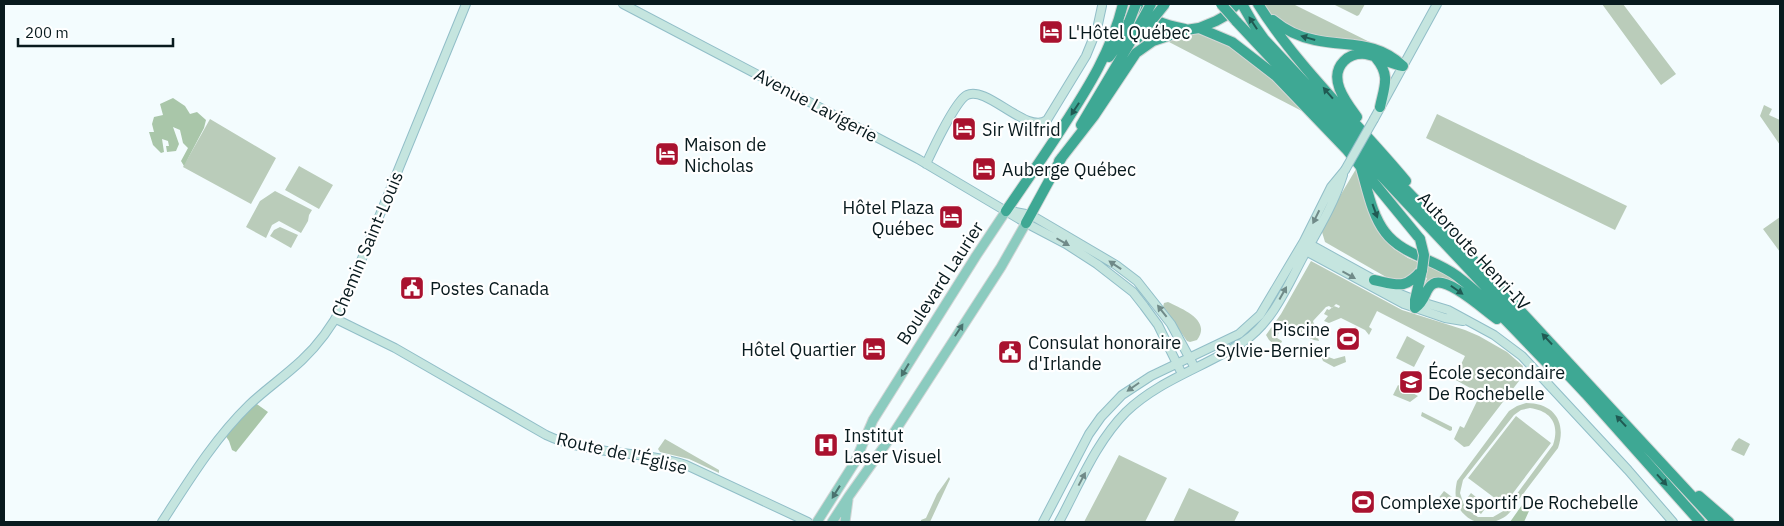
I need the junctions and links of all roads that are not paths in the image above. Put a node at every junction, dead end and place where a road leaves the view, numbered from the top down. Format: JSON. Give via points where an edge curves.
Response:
{"nodes":[{"id":1,"x":466,"y":4,"type":"edge"},
{"id":2,"x":623,"y":4,"type":"edge"},
{"id":3,"x":1123,"y":4,"type":"edge"},
{"id":4,"x":1135,"y":4,"type":"edge"},
{"id":5,"x":1151,"y":4,"type":"edge"},
{"id":6,"x":1165,"y":4,"type":"edge"},
{"id":7,"x":1221,"y":4,"type":"edge"},
{"id":8,"x":1436,"y":4,"type":"edge"},
{"id":9,"x":1241,"y":5,"type":"edge"},
{"id":10,"x":1102,"y":6,"type":"dead end"},
{"id":11,"x":1260,"y":7,"type":"edge"},
{"id":12,"x":1124,"y":20,"type":"junction"},
{"id":13,"x":1199,"y":28,"type":"junction"},
{"id":14,"x":1186,"y":30,"type":"junction"},
{"id":15,"x":1135,"y":37,"type":"junction"},
{"id":16,"x":1375,"y":57,"type":"junction"},
{"id":17,"x":1403,"y":66,"type":"junction"},
{"id":18,"x":1380,"y":108,"type":"junction"},
{"id":19,"x":1373,"y":141,"type":"junction"},
{"id":20,"x":1059,"y":162,"type":"junction"},
{"id":21,"x":926,"y":164,"type":"junction"},
{"id":22,"x":1360,"y":165,"type":"junction"},
{"id":23,"x":1372,"y":166,"type":"junction"},
{"id":24,"x":1006,"y":211,"type":"junction"},
{"id":25,"x":1028,"y":219,"type":"junction"},
{"id":26,"x":1420,"y":239,"type":"junction"},
{"id":27,"x":1305,"y":246,"type":"junction"},
{"id":28,"x":1465,"y":251,"type":"junction"},
{"id":29,"x":1421,"y":273,"type":"junction"},
{"id":30,"x":1374,"y":280,"type":"junction"},
{"id":31,"x":1418,"y":304,"type":"junction"},
{"id":32,"x":336,"y":319,"type":"junction"},
{"id":33,"x":1522,"y":338,"type":"junction"},
{"id":34,"x":1189,"y":356,"type":"junction"},
{"id":35,"x":1176,"y":363,"type":"junction"},
{"id":36,"x":1195,"y":368,"type":"junction"},
{"id":37,"x":1182,"y":374,"type":"junction"},
{"id":38,"x":1626,"y":440,"type":"junction"},
{"id":39,"x":1667,"y":470,"type":"junction"},
{"id":40,"x":849,"y":496,"type":"junction"},
{"id":41,"x":162,"y":522,"type":"edge"},
{"id":42,"x":808,"y":522,"type":"edge"},
{"id":43,"x":817,"y":522,"type":"edge"},
{"id":44,"x":832,"y":522,"type":"edge"},
{"id":45,"x":846,"y":522,"type":"edge"},
{"id":46,"x":1043,"y":522,"type":"edge"},
{"id":47,"x":1059,"y":522,"type":"edge"},
{"id":48,"x":1672,"y":522,"type":"edge"},
{"id":49,"x":1700,"y":522,"type":"edge"},
{"id":50,"x":1716,"y":522,"type":"edge"},
{"id":51,"x":1729,"y":522,"type":"edge"}],
"edges":[{"from":1,"to":32,"type":"street","name":"Chemin Saint-Louis"},
{"from":2,"to":21,"type":"street","name":"Avenue Lavigerie"},
{"from":3,"to":12,"type":"highway"},
{"from":4,"to":12,"type":"highway","bridge":true},
{"from":4,"to":14,"type":"highway","via":[[1155,21]]},
{"from":5,"to":15,"type":"highway","bridge":true},
{"from":6,"to":15,"type":"highway","bridge":true},
{"from":7,"to":23,"type":"highway","name":"Autoroute Henri-IV","bridge":true},
{"from":8,"to":17,"type":"street"},
{"from":9,"to":13,"type":"highway"},
{"from":28,"to":9,"type":"highway","name":"Autoroute Henri-IV","one_way":true,"via":[[1264,39]]},
{"from":10,"to":21,"type":"street","via":[[1086,56],[1048,120],[1033,123],[987,98],[967,95],[953,112]]},
{"from":17,"to":11,"type":"highway","one_way":true,"via":[[1394,58],[1366,46],[1316,41],[1300,36],[1274,21]]},
{"from":19,"to":11,"type":"highway","one_way":true,"via":[[1330,96]]},
{"from":12,"to":24,"type":"highway","name":"Boulevard Laurier","one_way":true,"via":[[1114,52],[1100,67]]},
{"from":13,"to":14,"type":"highway"},
{"from":13,"to":22,"type":"highway","via":[[1232,42],[1276,76]]},
{"from":14,"to":20,"type":"highway","via":[[1142,46]]},
{"from":15,"to":20,"type":"highway"},
{"from":16,"to":17,"type":"highway"},
{"from":16,"to":18,"type":"highway","via":[[1386,74]]},
{"from":16,"to":19,"type":"highway","via":[[1352,55],[1341,65],[1337,75],[1344,98]]},
{"from":17,"to":18,"type":"street"},
{"from":18,"to":27,"type":"street","bridge":true,"via":[[1345,170],[1331,187]]},
{"from":19,"to":28,"type":"highway"},
{"from":20,"to":25,"type":"highway"},
{"from":21,"to":24,"type":"street","name":"Avenue Lavigerie"},
{"from":22,"to":26,"type":"highway"},
{"from":22,"to":33,"type":"highway","one_way":true,"via":[[1385,233],[1400,246],[1459,277]]},
{"from":23,"to":26,"type":"highway","via":[[1417,229]]},
{"from":23,"to":38,"type":"highway","name":"Autoroute Henri-IV"},
{"from":24,"to":25,"type":"street","name":"Avenue Lavigerie"},
{"from":24,"to":43,"type":"main road","name":"Boulevard Laurier","one_way":true,"via":[[873,420],[855,462]]},
{"from":34,"to":25,"type":"street","name":"Avenue Lavigerie","one_way":true,"via":[[1164,314],[1136,281],[1116,265]]},
{"from":25,"to":35,"type":"street","name":"Avenue Lavigerie","one_way":true,"via":[[1133,292],[1158,325]]},
{"from":40,"to":25,"type":"main road","one_way":true,"via":[[896,431]]},
{"from":26,"to":29,"type":"highway","bridge":true,"via":[[1424,255]]},
{"from":27,"to":30,"type":"street"},
{"from":27,"to":31,"type":"street","one_way":true,"via":[[1390,298]]},
{"from":27,"to":34,"type":"street","via":[[1265,309],[1252,323],[1221,344]]},
{"from":36,"to":27,"type":"street","one_way":true,"via":[[1222,355],[1256,332],[1278,304]]},
{"from":39,"to":28,"type":"highway","name":"Autoroute Henri-IV","one_way":true},
{"from":29,"to":30,"type":"highway","via":[[1403,285]]},
{"from":29,"to":31,"type":"highway"},
{"from":30,"to":31,"type":"street"},
{"from":31,"to":33,"type":"highway","one_way":true,"via":[[1432,284],[1446,283]]},
{"from":31,"to":48,"type":"street","via":[[1448,310],[1504,342],[1532,365]]},
{"from":32,"to":41,"type":"street","name":"Chemin Saint-Louis","via":[[302,360],[233,422],[204,458]]},
{"from":32,"to":42,"type":"street","name":"Route de l'Église","via":[[395,348],[563,443],[686,465]]},
{"from":33,"to":38,"type":"highway"},
{"from":34,"to":35,"type":"street"},
{"from":34,"to":36,"type":"street","name":"Avenue Lavigerie"},
{"from":35,"to":37,"type":"street","name":"Avenue Lavigerie"},
{"from":35,"to":46,"type":"street","one_way":true,"via":[[1122,395],[1098,421]]},
{"from":36,"to":37,"type":"street"},
{"from":47,"to":37,"type":"street","one_way":true,"via":[[1113,426],[1137,403]]},
{"from":38,"to":49,"type":"highway","name":"Autoroute Henri-IV","one_way":true},
{"from":39,"to":50,"type":"highway","name":"Autoroute Henri-IV"},
{"from":39,"to":51,"type":"highway"},
{"from":40,"to":44,"type":"main road"},
{"from":40,"to":45,"type":"main road"}]}
